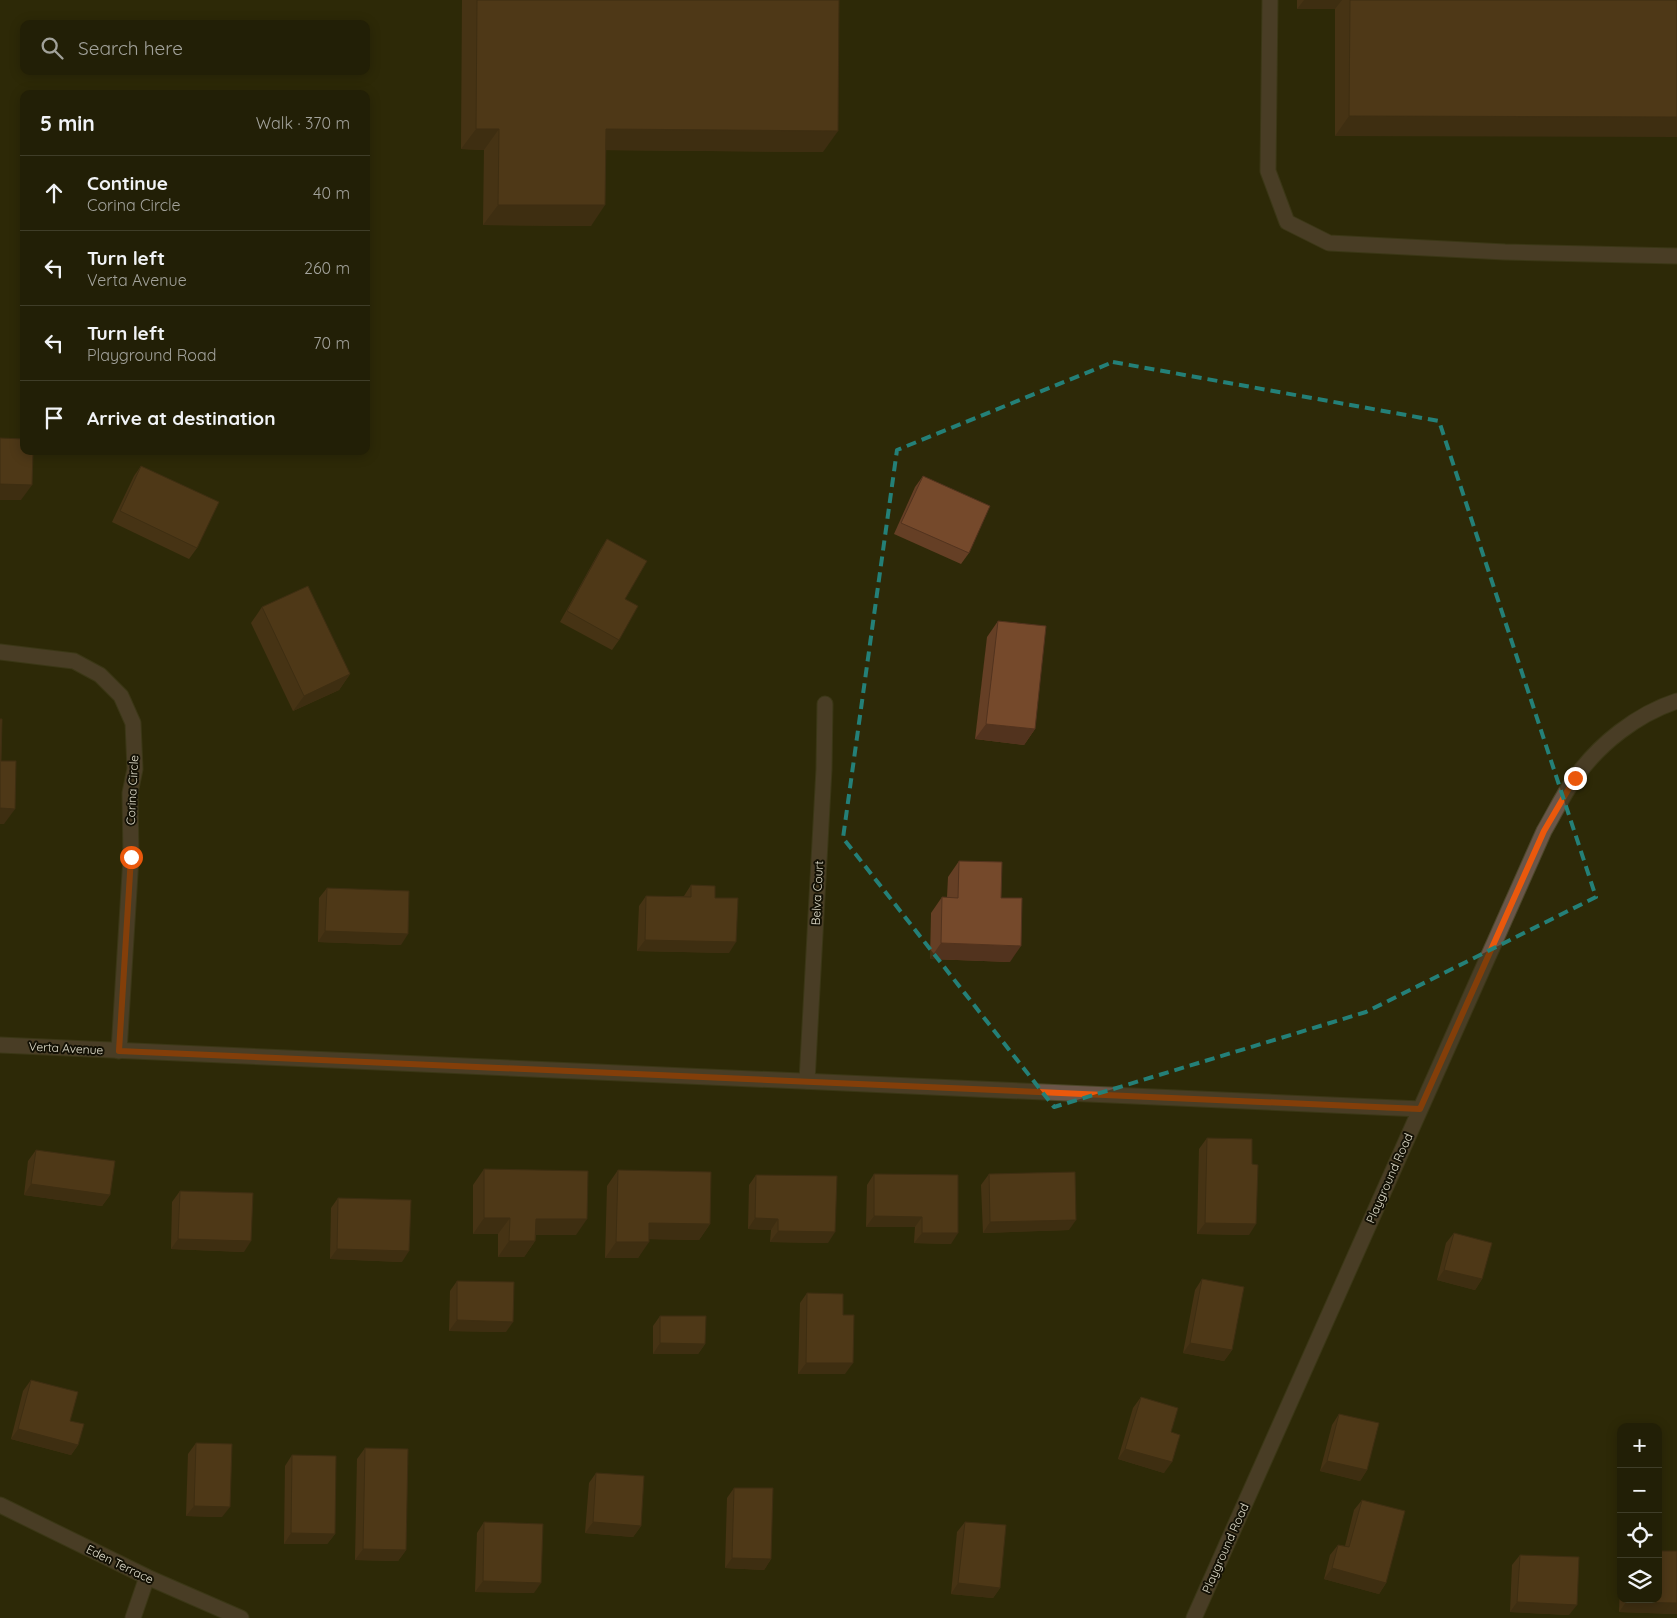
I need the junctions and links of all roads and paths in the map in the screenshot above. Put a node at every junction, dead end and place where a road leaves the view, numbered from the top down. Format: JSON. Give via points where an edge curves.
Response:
{"nodes":[{"id":1,"x":1270,"y":0,"type":"edge"},
{"id":2,"x":1677,"y":256,"type":"edge"},
{"id":3,"x":0,"y":652,"type":"edge"},
{"id":4,"x":1677,"y":701,"type":"edge"},
{"id":5,"x":825,"y":704,"type":"dead end"},
{"id":6,"x":0,"y":1045,"type":"edge"},
{"id":7,"x":119,"y":1051,"type":"junction"},
{"id":8,"x":807,"y":1081,"type":"junction"},
{"id":9,"x":1420,"y":1109,"type":"junction"},
{"id":10,"x":0,"y":1505,"type":"edge"},
{"id":11,"x":147,"y":1577,"type":"junction"},
{"id":12,"x":133,"y":1618,"type":"edge"},
{"id":13,"x":241,"y":1618,"type":"edge"},
{"id":14,"x":1194,"y":1618,"type":"edge"}],
"edges":[{"from":1,"to":2,"type":"street","via":[[1268,171],[1286,222],[1329,243]]},
{"from":3,"to":7,"type":"street","name":"Corina Circle","via":[[74,661],[100,675],[122,696],[133,723],[135,770],[130,793],[131,857]]},
{"from":4,"to":9,"type":"street","name":"Playground Road","via":[[1635,721],[1600,748],[1575,778],[1544,831]]},
{"from":5,"to":8,"type":"street","name":"Belva Court"},
{"from":6,"to":7,"type":"street","name":"Verta Avenue"},
{"from":7,"to":8,"type":"street","name":"Verta Avenue"},
{"from":8,"to":9,"type":"street","name":"Verta Avenue"},
{"from":9,"to":14,"type":"street","name":"Playground Road"},
{"from":10,"to":11,"type":"street","name":"Eden Terrace"},
{"from":11,"to":12,"type":"street"},
{"from":11,"to":13,"type":"street","name":"Eden Terrace"}]}
